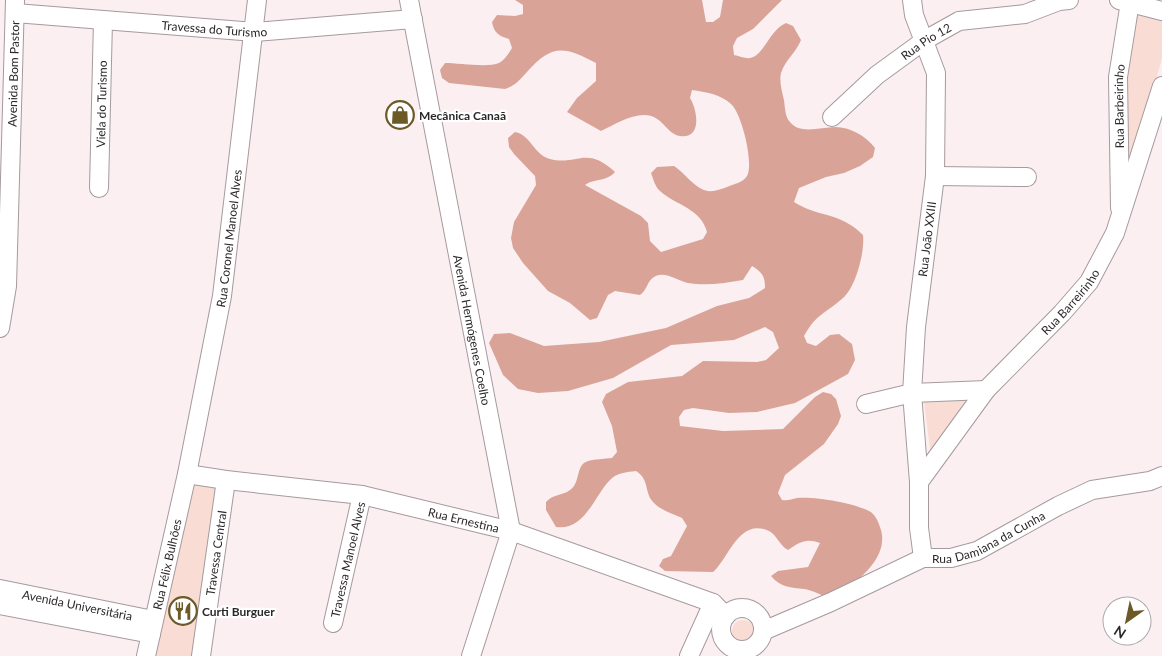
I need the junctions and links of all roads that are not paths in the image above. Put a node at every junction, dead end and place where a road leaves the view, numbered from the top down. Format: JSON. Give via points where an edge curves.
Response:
{"nodes":[{"id":1,"x":257,"y":0,"type":"edge"},
{"id":2,"x":409,"y":0,"type":"edge"},
{"id":3,"x":912,"y":0,"type":"edge"},
{"id":4,"x":1069,"y":0,"type":"edge"},
{"id":5,"x":1124,"y":1,"type":"edge"},
{"id":6,"x":15,"y":7,"type":"edge"},
{"id":7,"x":1162,"y":11,"type":"edge"},
{"id":8,"x":413,"y":19,"type":"junction"},
{"id":9,"x":103,"y":20,"type":"junction"},
{"id":10,"x":255,"y":32,"type":"junction"},
{"id":11,"x":925,"y":40,"type":"junction"},
{"id":12,"x":1162,"y":86,"type":"edge"},
{"id":13,"x":832,"y":117,"type":"dead end"},
{"id":14,"x":935,"y":176,"type":"junction"},
{"id":15,"x":1027,"y":177,"type":"dead end"},
{"id":16,"x":99,"y":188,"type":"dead end"},
{"id":17,"x":1120,"y":210,"type":"junction"},
{"id":18,"x":0,"y":328,"type":"edge"},
{"id":19,"x":986,"y":390,"type":"junction"},
{"id":20,"x":912,"y":393,"type":"junction"},
{"id":21,"x":866,"y":404,"type":"dead end"},
{"id":22,"x":187,"y":474,"type":"junction"},
{"id":23,"x":1162,"y":476,"type":"edge"},
{"id":24,"x":226,"y":480,"type":"junction"},
{"id":25,"x":919,"y":482,"type":"junction"},
{"id":26,"x":362,"y":495,"type":"junction"},
{"id":27,"x":511,"y":531,"type":"junction"},
{"id":28,"x":923,"y":558,"type":"junction"},
{"id":29,"x":0,"y":589,"type":"edge"},
{"id":30,"x":713,"y":603,"type":"junction"},
{"id":31,"x":0,"y":605,"type":"edge"},
{"id":32,"x":726,"y":616,"type":"junction"},
{"id":33,"x":332,"y":623,"type":"dead end"},
{"id":34,"x":152,"y":627,"type":"junction"},
{"id":35,"x":763,"y":631,"type":"junction"},
{"id":36,"x":737,"y":652,"type":"edge"},
{"id":37,"x":146,"y":656,"type":"edge"},
{"id":38,"x":201,"y":656,"type":"edge"},
{"id":39,"x":471,"y":656,"type":"edge"},
{"id":40,"x":690,"y":656,"type":"edge"}],
"edges":[{"from":1,"to":10,"type":"street","name":"Rua Coronel Manoel Alves"},
{"from":2,"to":8,"type":"street","name":"Avenida Hermógenes Coelho"},
{"from":3,"to":11,"type":"street","name":"Rua João XXIII","via":[[914,15]]},
{"from":4,"to":11,"type":"street","name":"Rua Pio 12","via":[[1025,14],[959,21]]},
{"from":5,"to":7,"type":"street"},
{"from":5,"to":17,"type":"street","name":"Rua Barbeirinho","via":[[1118,77]]},
{"from":6,"to":9,"type":"street","name":"Travessa do Turismo"},
{"from":6,"to":18,"type":"street","name":"Avenida Bom Pastor","via":[[7,286]]},
{"from":8,"to":10,"type":"street","name":"Travessa do Turismo"},
{"from":8,"to":27,"type":"street","name":"Avenida Hermógenes Coelho"},
{"from":9,"to":10,"type":"street","name":"Travessa do Turismo"},
{"from":9,"to":16,"type":"street","name":"Viela do Turismo"},
{"from":10,"to":22,"type":"street","name":"Rua Coronel Manoel Alves","via":[[222,296]]},
{"from":11,"to":13,"type":"street","name":"Rua Pio 12","via":[[877,75]]},
{"from":11,"to":14,"type":"street","name":"Rua João XXIII","via":[[936,72]]},
{"from":12,"to":17,"type":"street","name":"Rua Barreirinho","via":[[1128,195]]},
{"from":14,"to":15,"type":"street"},
{"from":14,"to":20,"type":"street","name":"Rua João XXIII","via":[[916,327]]},
{"from":17,"to":19,"type":"street","name":"Rua Barreirinho","via":[[1115,233],[1089,282]]},
{"from":19,"to":20,"type":"street"},
{"from":19,"to":25,"type":"street","name":"Rua Barreirinho"},
{"from":20,"to":21,"type":"street"},
{"from":20,"to":25,"type":"street","name":"Rua João XXIII"},
{"from":22,"to":24,"type":"street","name":"Rua Ernestina"},
{"from":22,"to":34,"type":"street","name":"Rua Félix Bulhões"},
{"from":23,"to":28,"type":"street","name":"Rua Damiana da Cunha","via":[[1150,481],[1092,490],[977,551],[951,558]]},
{"from":24,"to":26,"type":"street","name":"Rua Ernestina"},
{"from":24,"to":38,"type":"street","name":"Travessa Central"},
{"from":25,"to":28,"type":"street","name":"Rua João XXIII"},
{"from":26,"to":27,"type":"street","name":"Rua Ernestina"},
{"from":26,"to":33,"type":"street","name":"Travessa Manoel Alves"},
{"from":27,"to":30,"type":"street","name":"Rua Ernestina"},
{"from":27,"to":39,"type":"street","name":"Avenida Hermógenes Coelho"},
{"from":28,"to":35,"type":"street","name":"Rua Damiana da Cunha"},
{"from":29,"to":34,"type":"street","name":"Avenida Universitária"},
{"from":30,"to":32,"type":"street","name":"Rua Ernestina"},
{"from":30,"to":40,"type":"street"},
{"from":31,"to":34,"type":"street","name":"Avenida Universitária"},
{"from":32,"to":35,"type":"street","via":[[740,607],[752,610],[761,619]]},
{"from":32,"to":36,"type":"street","via":[[720,631],[725,642]]},
{"from":34,"to":37,"type":"street","name":"Rua Félix Bulhões"},
{"from":35,"to":36,"type":"street","via":[[758,643]]}]}
